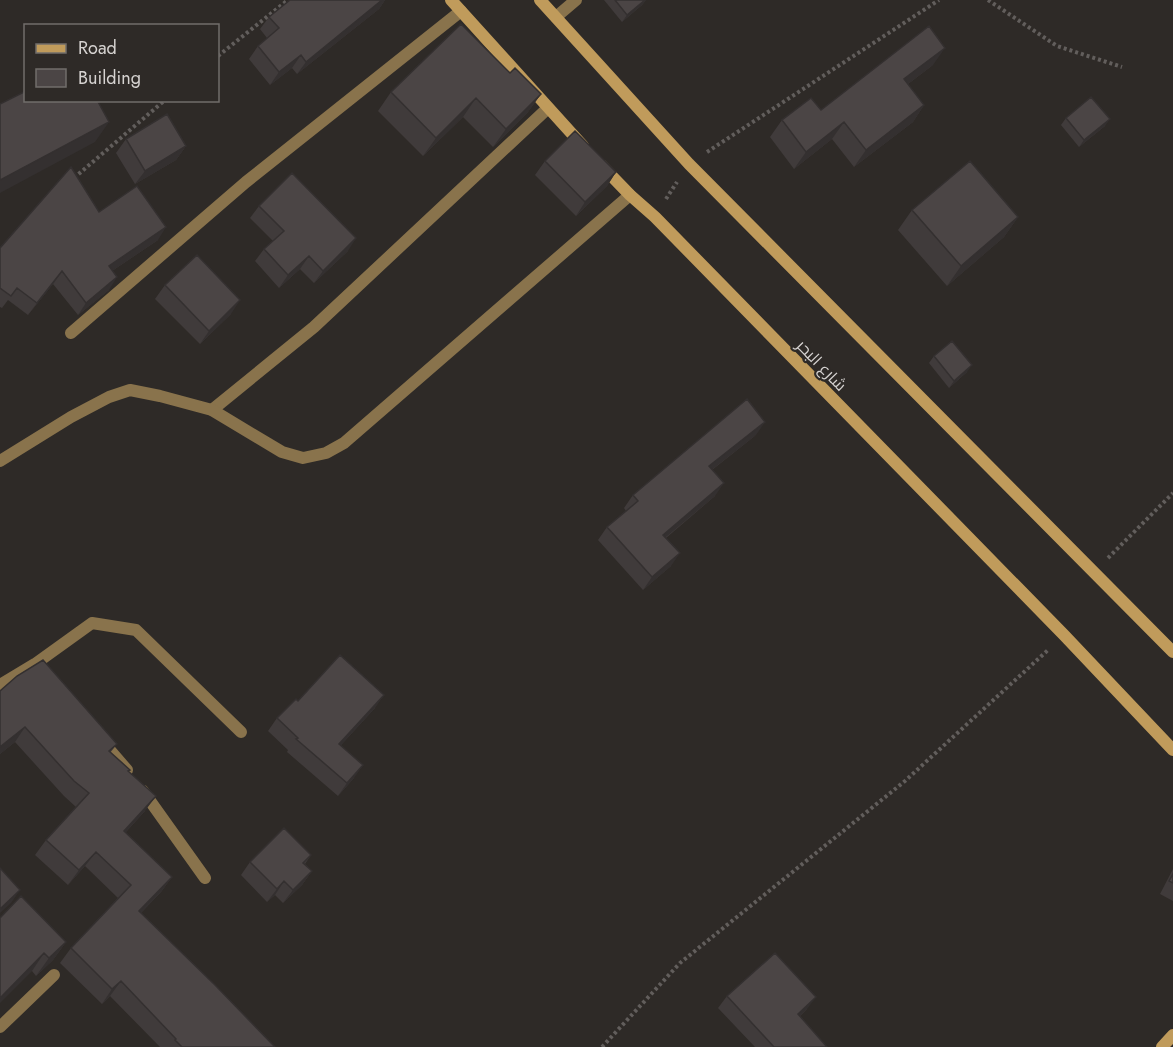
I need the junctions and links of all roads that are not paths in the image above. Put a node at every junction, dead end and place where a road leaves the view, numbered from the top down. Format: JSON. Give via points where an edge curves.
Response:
{"nodes":[{"id":1,"x":451,"y":0,"type":"edge"},
{"id":2,"x":540,"y":0,"type":"edge"},
{"id":3,"x":576,"y":0,"type":"edge"},
{"id":4,"x":461,"y":11,"type":"junction"},
{"id":5,"x":556,"y":17,"type":"junction"},
{"id":6,"x":548,"y":108,"type":"junction"},
{"id":7,"x":630,"y":195,"type":"junction"},
{"id":8,"x":70,"y":333,"type":"dead end"},
{"id":9,"x":212,"y":410,"type":"junction"},
{"id":10,"x":0,"y":461,"type":"edge"},
{"id":11,"x":1173,"y":652,"type":"edge"},
{"id":12,"x":0,"y":685,"type":"edge"},
{"id":13,"x":241,"y":732,"type":"dead end"},
{"id":14,"x":95,"y":733,"type":"edge"},
{"id":15,"x":1173,"y":750,"type":"edge"},
{"id":16,"x":205,"y":878,"type":"dead end"},
{"id":17,"x":54,"y":975,"type":"edge"},
{"id":18,"x":0,"y":1028,"type":"edge"},
{"id":19,"x":1173,"y":1035,"type":"edge"},
{"id":20,"x":1162,"y":1047,"type":"edge"}],
"edges":[{"from":1,"to":4,"type":"main road","name":"شارع البحر"},
{"from":2,"to":5,"type":"main road"},
{"from":3,"to":5,"type":"street"},
{"from":4,"to":6,"type":"main road","name":"شارع البحر"},
{"from":4,"to":8,"type":"street","via":[[246,182]]},
{"from":5,"to":11,"type":"main road","via":[[689,164]]},
{"from":6,"to":7,"type":"main road","name":"شارع البحر"},
{"from":6,"to":9,"type":"street","via":[[314,327]]},
{"from":7,"to":9,"type":"street","via":[[344,442],[326,453],[303,458],[282,452]]},
{"from":7,"to":15,"type":"main road","name":"شارع البحر"},
{"from":9,"to":10,"type":"street","via":[[130,390],[71,417]]},
{"from":12,"to":13,"type":"street","via":[[39,668],[92,623],[136,630]]},
{"from":14,"to":16,"type":"street","via":[[133,777]]},
{"from":17,"to":18,"type":"street"},
{"from":19,"to":20,"type":"main road"}]}
